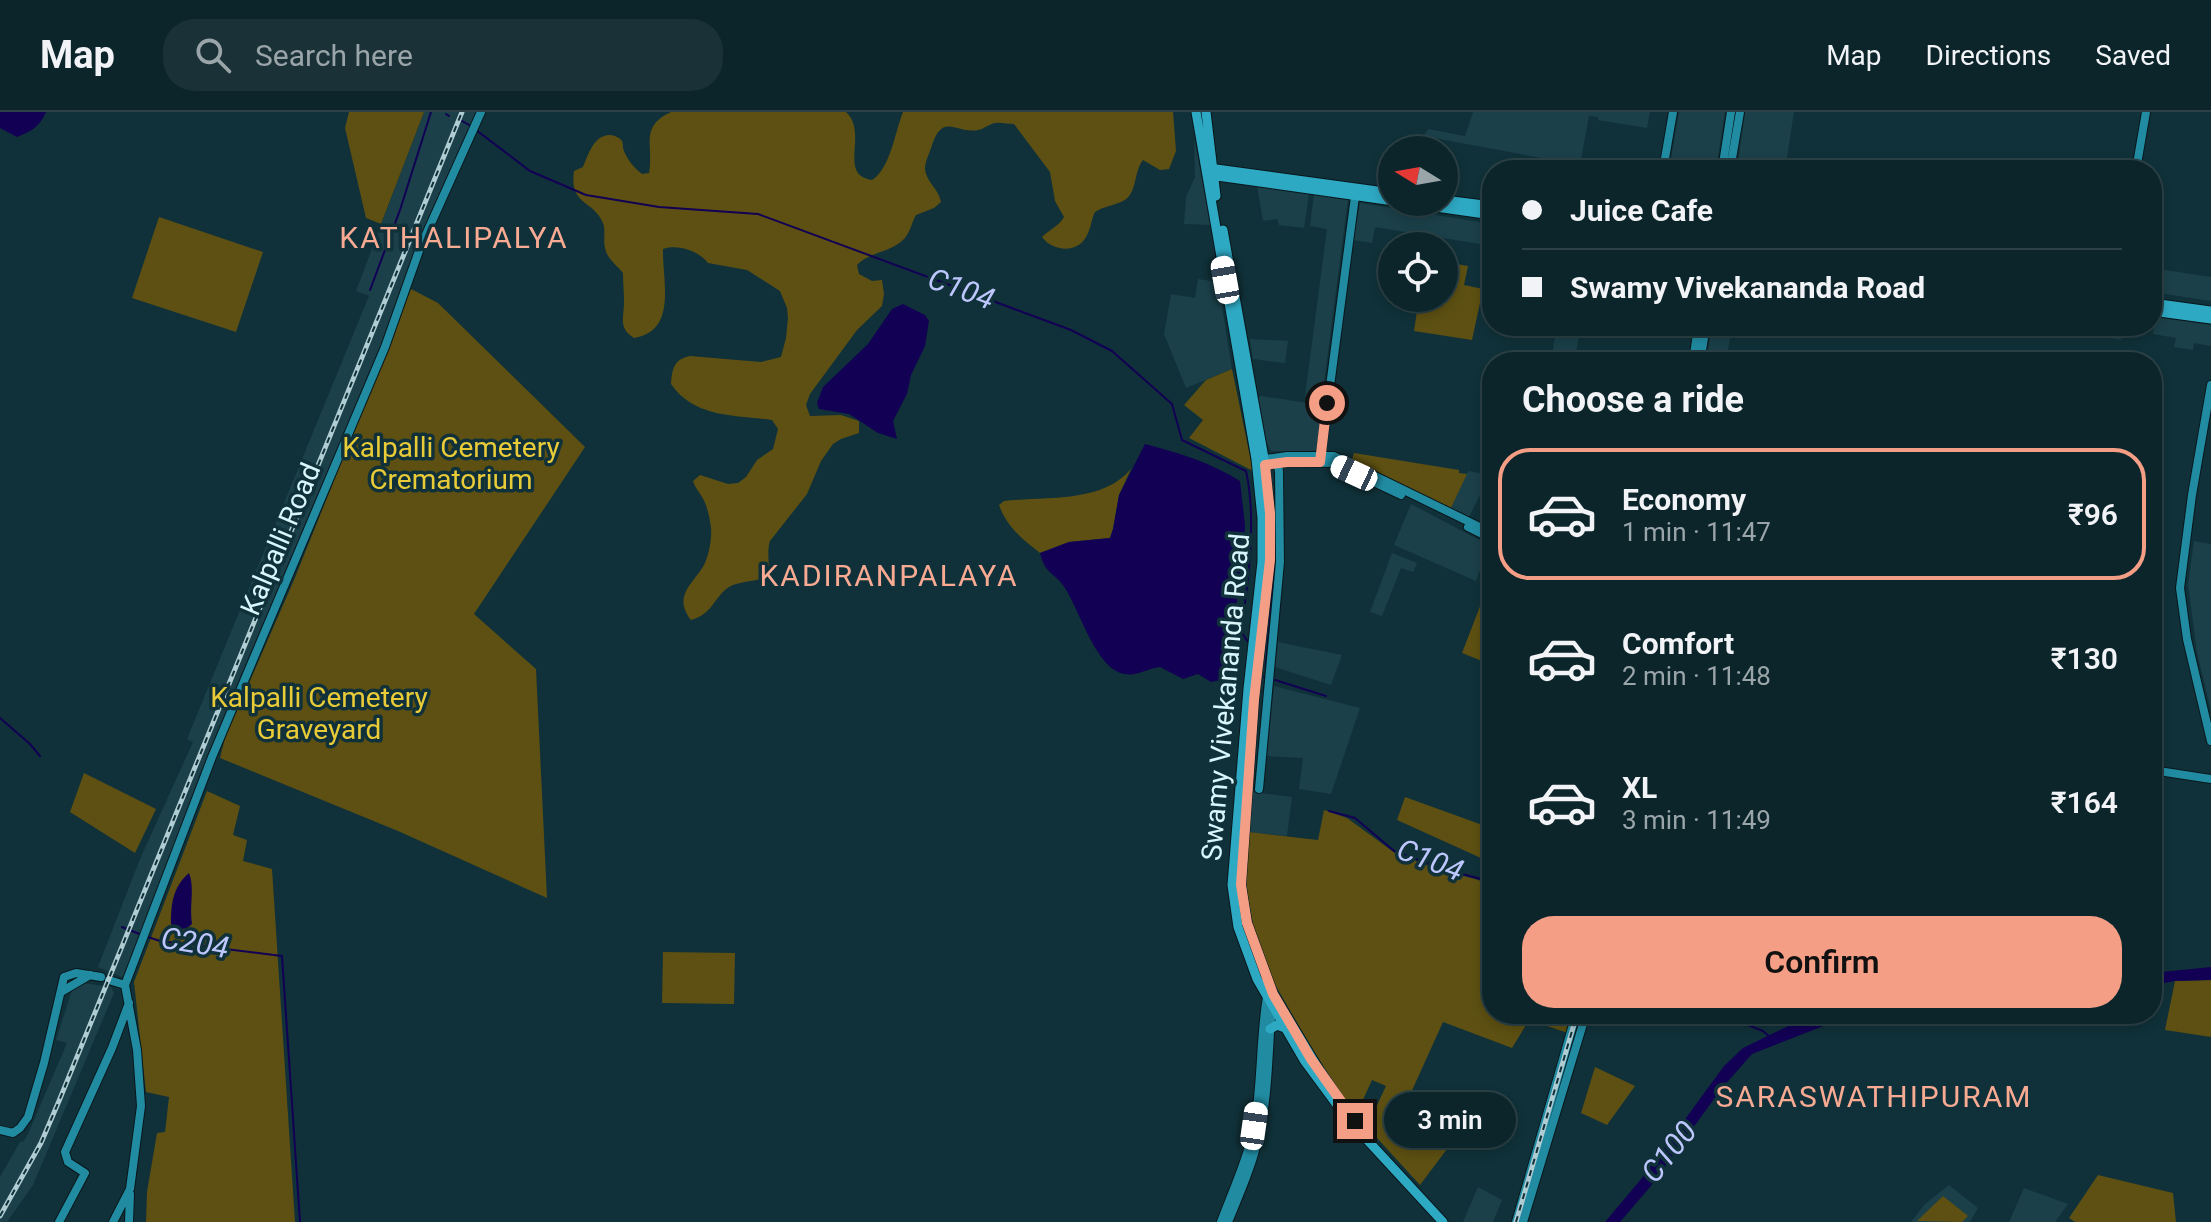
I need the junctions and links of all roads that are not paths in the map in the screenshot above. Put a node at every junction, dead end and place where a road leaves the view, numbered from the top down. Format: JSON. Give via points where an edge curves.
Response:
{"nodes":[{"id":1,"x":481,"y":112,"type":"edge"},
{"id":2,"x":1196,"y":112,"type":"edge"},
{"id":3,"x":1206,"y":112,"type":"edge"},
{"id":4,"x":1673,"y":112,"type":"edge"},
{"id":5,"x":1731,"y":112,"type":"edge"},
{"id":6,"x":1740,"y":112,"type":"edge"},
{"id":7,"x":2146,"y":112,"type":"edge"},
{"id":8,"x":1665,"y":160,"type":"edge"},
{"id":9,"x":1724,"y":160,"type":"edge"},
{"id":10,"x":1732,"y":160,"type":"edge"},
{"id":11,"x":2138,"y":160,"type":"edge"},
{"id":12,"x":1210,"y":171,"type":"junction"},
{"id":13,"x":1356,"y":193,"type":"junction"},
{"id":14,"x":1378,"y":193,"type":"edge"},
{"id":15,"x":1458,"y":202,"type":"edge"},
{"id":16,"x":1482,"y":205,"type":"edge"},
{"id":17,"x":1482,"y":213,"type":"edge"},
{"id":18,"x":2162,"y":304,"type":"edge"},
{"id":19,"x":2211,"y":311,"type":"edge"},
{"id":20,"x":2162,"y":312,"type":"edge"},
{"id":21,"x":2211,"y":319,"type":"edge"},
{"id":22,"x":2211,"y":385,"type":"edge"},
{"id":23,"x":1320,"y":459,"type":"junction"},
{"id":24,"x":1277,"y":461,"type":"junction"},
{"id":25,"x":1260,"y":463,"type":"junction"},
{"id":26,"x":1482,"y":528,"type":"edge"},
{"id":27,"x":1482,"y":534,"type":"edge"},
{"id":28,"x":2211,"y":741,"type":"edge"},
{"id":29,"x":2162,"y":770,"type":"edge"},
{"id":30,"x":2211,"y":777,"type":"edge"},
{"id":31,"x":1259,"y":789,"type":"dead end"},
{"id":32,"x":90,"y":975,"type":"junction"},
{"id":33,"x":125,"y":985,"type":"junction"},
{"id":34,"x":61,"y":992,"type":"junction"},
{"id":35,"x":1272,"y":1000,"type":"junction"},
{"id":36,"x":129,"y":1003,"type":"junction"},
{"id":37,"x":1573,"y":1024,"type":"edge"},
{"id":38,"x":1583,"y":1024,"type":"edge"},
{"id":39,"x":1285,"y":1028,"type":"junction"},
{"id":40,"x":1270,"y":1029,"type":"junction"},
{"id":41,"x":1353,"y":1122,"type":"junction"},
{"id":42,"x":0,"y":1130,"type":"edge"},
{"id":43,"x":130,"y":1189,"type":"junction"},
{"id":44,"x":59,"y":1222,"type":"edge"},
{"id":45,"x":113,"y":1222,"type":"edge"},
{"id":46,"x":129,"y":1222,"type":"edge"},
{"id":47,"x":1221,"y":1222,"type":"edge"},
{"id":48,"x":1228,"y":1222,"type":"edge"},
{"id":49,"x":1443,"y":1222,"type":"edge"},
{"id":50,"x":1450,"y":1222,"type":"edge"},
{"id":51,"x":1516,"y":1222,"type":"edge"},
{"id":52,"x":1523,"y":1222,"type":"edge"}],
"edges":[{"from":1,"to":33,"type":"street","name":"Kalpalli Road","via":[[218,742]]},
{"from":2,"to":12,"type":"main road","name":"Swamy Vivekananda Road"},
{"from":3,"to":12,"type":"main road","name":"Swamy Vivekananda Road"},
{"from":4,"to":8,"type":"street"},
{"from":5,"to":9,"type":"street"},
{"from":6,"to":10,"type":"street"},
{"from":7,"to":11,"type":"street"},
{"from":12,"to":13,"type":"main road"},
{"from":12,"to":25,"type":"main road","name":"Swamy Vivekananda Road"},
{"from":13,"to":14,"type":"main road"},
{"from":13,"to":17,"type":"main road"},
{"from":13,"to":23,"type":"street"},
{"from":15,"to":16,"type":"main road"},
{"from":18,"to":19,"type":"main road"},
{"from":20,"to":21,"type":"main road"},
{"from":22,"to":28,"type":"street","via":[[2180,588]]},
{"from":23,"to":24,"type":"street"},
{"from":23,"to":26,"type":"street","via":[[1334,456]]},
{"from":23,"to":27,"type":"street"},
{"from":24,"to":25,"type":"street"},
{"from":24,"to":31,"type":"street","via":[[1280,562]]},
{"from":25,"to":35,"type":"main road","name":"Swamy Vivekananda Road","via":[[1262,562],[1232,885],[1238,927],[1257,979]]},
{"from":29,"to":30,"type":"street"},
{"from":32,"to":33,"type":"street"},
{"from":32,"to":34,"type":"street"},
{"from":32,"to":34,"type":"street","via":[[64,977]]},
{"from":33,"to":36,"type":"street"},
{"from":34,"to":42,"type":"street","via":[[28,1117],[13,1133]]},
{"from":35,"to":39,"type":"main road","name":"Swamy Vivekananda Road"},
{"from":35,"to":40,"type":"street"},
{"from":35,"to":41,"type":"main road","name":"Swamy Vivekananda Road"},
{"from":35,"to":47,"type":"street","via":[[1260,1055],[1254,1126]]},
{"from":36,"to":43,"type":"street","via":[[141,1097]]},
{"from":36,"to":44,"type":"street","via":[[65,1152],[68,1162],[85,1173]]},
{"from":37,"to":51,"type":"street"},
{"from":38,"to":52,"type":"street"},
{"from":39,"to":40,"type":"main road"},
{"from":39,"to":41,"type":"main road","name":"Swamy Vivekananda Road"},
{"from":40,"to":48,"type":"street","via":[[1260,1133]]},
{"from":41,"to":49,"type":"main road","name":"Swamy Vivekananda Road"},
{"from":41,"to":50,"type":"main road","name":"Swamy Vivekananda Road"},
{"from":43,"to":45,"type":"street"},
{"from":43,"to":46,"type":"street"}]}
